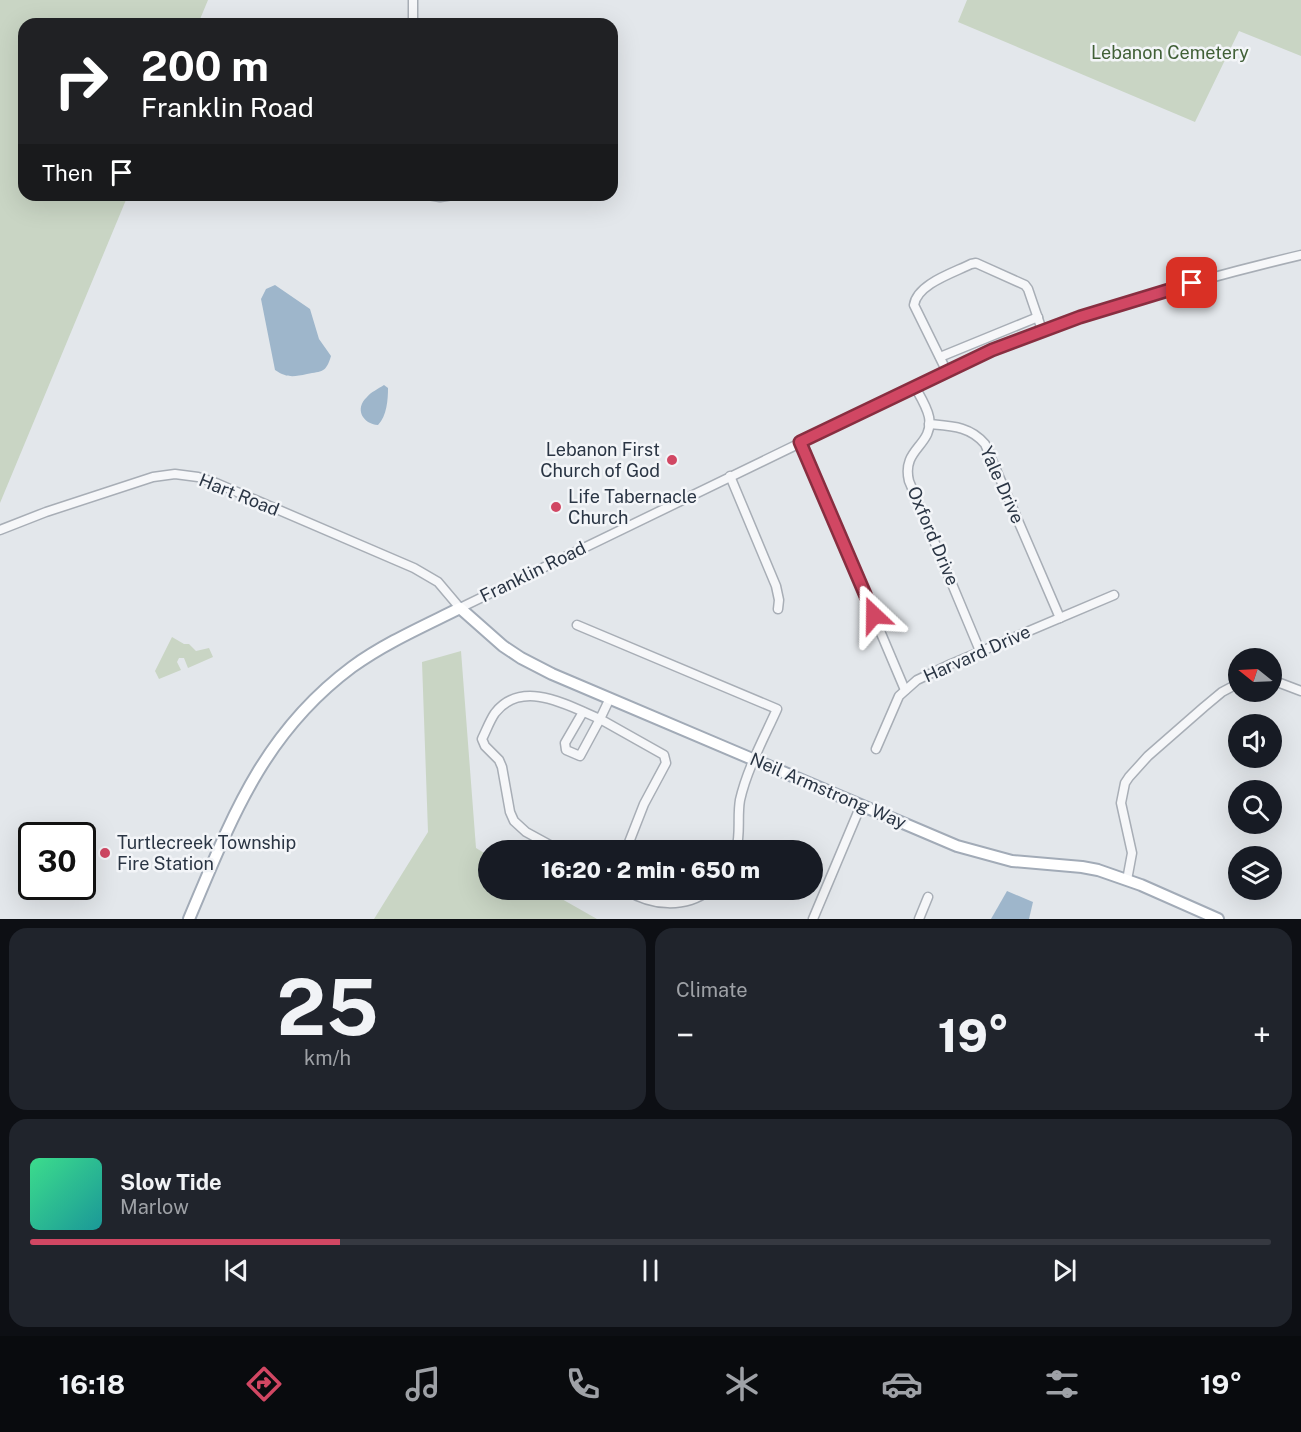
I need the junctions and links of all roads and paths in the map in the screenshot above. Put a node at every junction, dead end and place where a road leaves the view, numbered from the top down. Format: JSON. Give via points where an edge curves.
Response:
{"nodes":[{"id":1,"x":413,"y":0,"type":"edge"},
{"id":2,"x":413,"y":18,"type":"edge"},
{"id":3,"x":1301,"y":255,"type":"edge"},
{"id":4,"x":1038,"y":317,"type":"junction"},
{"id":5,"x":1042,"y":330,"type":"junction"},
{"id":6,"x":940,"y":357,"type":"junction"},
{"id":7,"x":947,"y":372,"type":"junction"},
{"id":8,"x":915,"y":387,"type":"junction"},
{"id":9,"x":929,"y":423,"type":"junction"},
{"id":10,"x":800,"y":442,"type":"junction"},
{"id":11,"x":730,"y":476,"type":"junction"},
{"id":12,"x":0,"y":530,"type":"edge"},
{"id":13,"x":1114,"y":595,"type":"dead end"},
{"id":14,"x":460,"y":608,"type":"junction"},
{"id":15,"x":778,"y":609,"type":"dead end"},
{"id":16,"x":1060,"y":618,"type":"junction"},
{"id":17,"x":577,"y":625,"type":"dead end"},
{"id":18,"x":980,"y":651,"type":"junction"},
{"id":19,"x":1282,"y":684,"type":"edge"},
{"id":20,"x":1228,"y":689,"type":"edge"},
{"id":21,"x":905,"y":690,"type":"junction"},
{"id":22,"x":1301,"y":691,"type":"edge"},
{"id":23,"x":610,"y":698,"type":"junction"},
{"id":24,"x":583,"y":712,"type":"junction"},
{"id":25,"x":600,"y":719,"type":"junction"},
{"id":26,"x":876,"y":749,"type":"dead end"},
{"id":27,"x":755,"y":760,"type":"junction"},
{"id":28,"x":861,"y":805,"type":"junction"},
{"id":29,"x":541,"y":840,"type":"edge"},
{"id":30,"x":630,"y":840,"type":"edge"},
{"id":31,"x":737,"y":840,"type":"edge"},
{"id":32,"x":1127,"y":880,"type":"junction"},
{"id":33,"x":928,"y":897,"type":"dead end"},
{"id":34,"x":651,"y":900,"type":"edge"},
{"id":35,"x":689,"y":900,"type":"edge"},
{"id":36,"x":189,"y":919,"type":"edge"},
{"id":37,"x":813,"y":919,"type":"edge"},
{"id":38,"x":919,"y":919,"type":"edge"},
{"id":39,"x":1218,"y":919,"type":"edge"}],
"edges":[{"from":1,"to":2,"type":"street"},
{"from":3,"to":5,"type":"street","name":"Franklin Road","via":[[1174,287]]},
{"from":4,"to":5,"type":"street"},
{"from":4,"to":6,"type":"street"},
{"from":4,"to":6,"type":"street","via":[[1025,285],[976,263],[970,264],[923,288],[915,297],[914,305]]},
{"from":5,"to":7,"type":"street","name":"Franklin Road"},
{"from":6,"to":7,"type":"street"},
{"from":7,"to":8,"type":"street","name":"Franklin Road"},
{"from":8,"to":9,"type":"street"},
{"from":8,"to":10,"type":"street","name":"Franklin Road"},
{"from":9,"to":16,"type":"street","name":"Yale Drive","via":[[968,429],[985,444]]},
{"from":9,"to":18,"type":"street","name":"Oxford Drive","via":[[926,437],[909,459],[909,481]]},
{"from":10,"to":11,"type":"street","name":"Franklin Road"},
{"from":10,"to":21,"type":"street"},
{"from":11,"to":14,"type":"street","name":"Franklin Road"},
{"from":11,"to":15,"type":"street","via":[[776,586]]},
{"from":12,"to":14,"type":"street","name":"Hart Road","via":[[153,477],[189,475],[414,568],[438,582]]},
{"from":13,"to":16,"type":"street","name":"Harvard Drive"},
{"from":14,"to":23,"type":"main road","name":"Neil Armstrong Way","via":[[521,658]]},
{"from":14,"to":36,"type":"main road","name":"Franklin Road","via":[[369,656],[332,684],[295,720],[243,795]]},
{"from":16,"to":18,"type":"street","name":"Harvard Drive"},
{"from":17,"to":27,"type":"street","via":[[777,709]]},
{"from":18,"to":21,"type":"street","name":"Harvard Drive","via":[[928,674]]},
{"from":19,"to":22,"type":"street"},
{"from":20,"to":32,"type":"street","via":[[1148,756],[1129,777],[1121,803],[1132,853]]},
{"from":21,"to":26,"type":"street","name":"Harvard Drive","via":[[892,709]]},
{"from":23,"to":25,"type":"street"},
{"from":23,"to":27,"type":"main road","name":"Neil Armstrong Way"},
{"from":24,"to":25,"type":"street"},
{"from":24,"to":25,"type":"street","via":[[565,744],[572,754],[580,756]]},
{"from":24,"to":29,"type":"street","via":[[540,696],[525,696],[495,713],[482,739],[502,767],[514,821]]},
{"from":25,"to":30,"type":"street","via":[[666,759]]},
{"from":27,"to":28,"type":"main road","name":"Neil Armstrong Way"},
{"from":27,"to":31,"type":"street","via":[[741,800]]},
{"from":28,"to":32,"type":"main road","name":"Neil Armstrong Way","via":[[988,856],[1082,867]]},
{"from":28,"to":37,"type":"street"},
{"from":32,"to":39,"type":"main road","name":"Neil Armstrong Way"},
{"from":33,"to":38,"type":"street"},
{"from":34,"to":35,"type":"street","via":[[666,904]]}]}
